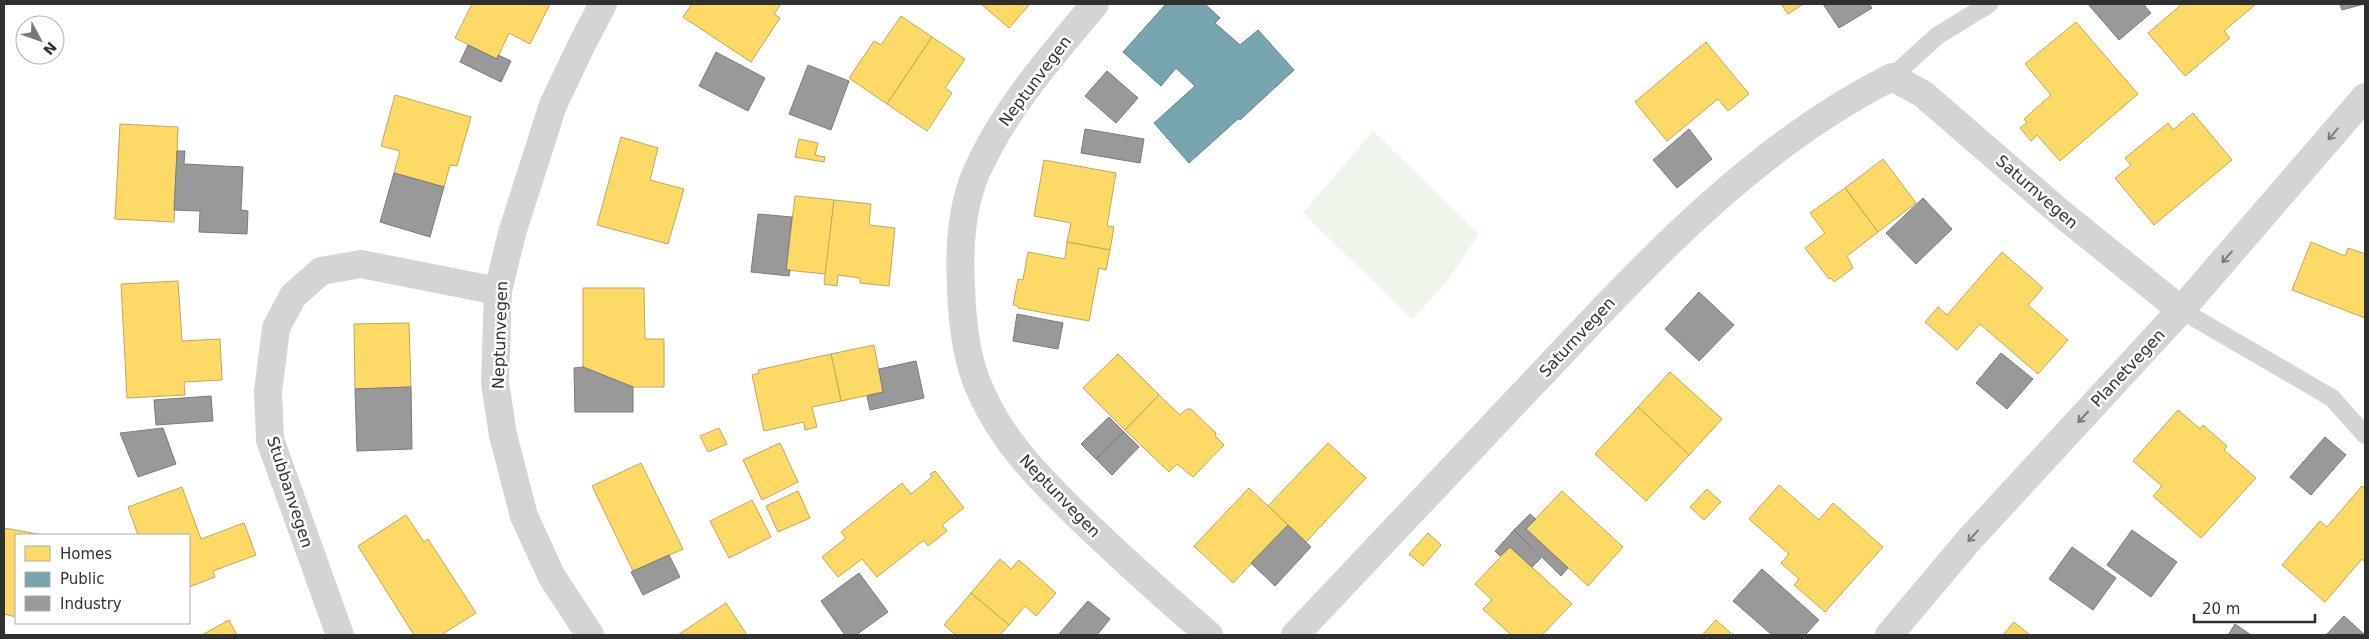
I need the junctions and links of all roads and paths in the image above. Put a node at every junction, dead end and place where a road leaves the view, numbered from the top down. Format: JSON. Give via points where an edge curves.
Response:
{"nodes":[{"id":1,"x":603,"y":4,"type":"edge"},
{"id":2,"x":1096,"y":4,"type":"edge"},
{"id":3,"x":1989,"y":4,"type":"edge"},
{"id":4,"x":1892,"y":76,"type":"junction"},
{"id":5,"x":2365,"y":97,"type":"edge"},
{"id":6,"x":498,"y":292,"type":"junction"},
{"id":7,"x":2182,"y":310,"type":"junction"},
{"id":8,"x":2365,"y":435,"type":"edge"},
{"id":9,"x":340,"y":635,"type":"edge"},
{"id":10,"x":590,"y":635,"type":"edge"},
{"id":11,"x":1209,"y":635,"type":"edge"},
{"id":12,"x":1295,"y":635,"type":"edge"},
{"id":13,"x":1889,"y":635,"type":"edge"}],
"edges":[{"from":1,"to":6,"type":"street","name":"Neptunvegen","via":[[554,105],[512,234]]},
{"from":2,"to":11,"type":"street","name":"Neptunvegen","via":[[1026,88],[1006,117],[976,174],[967,200],[959,259],[962,316],[980,392],[1008,440],[1033,472],[1112,550]]},
{"from":3,"to":4,"type":"lane","name":"Saturnvegen","via":[[1937,36]]},
{"from":4,"to":7,"type":"street","name":"Saturnvegen","via":[[1923,94],[2063,215]]},
{"from":4,"to":12,"type":"street","name":"Saturnvegen","via":[[1852,96],[1738,179],[1631,280]]},
{"from":5,"to":7,"type":"street","name":"Planetvegen","one_way":true},
{"from":6,"to":9,"type":"street","name":"Stubbanvegen","via":[[361,264],[321,271],[292,296],[276,328],[268,392],[270,440]]},
{"from":6,"to":10,"type":"street","name":"Neptunvegen","via":[[495,383],[503,435],[524,516],[552,577]]},
{"from":7,"to":8,"type":"lane","via":[[2332,398]]},
{"from":7,"to":13,"type":"street","name":"Planetvegen","one_way":true,"via":[[1970,540]]}]}
